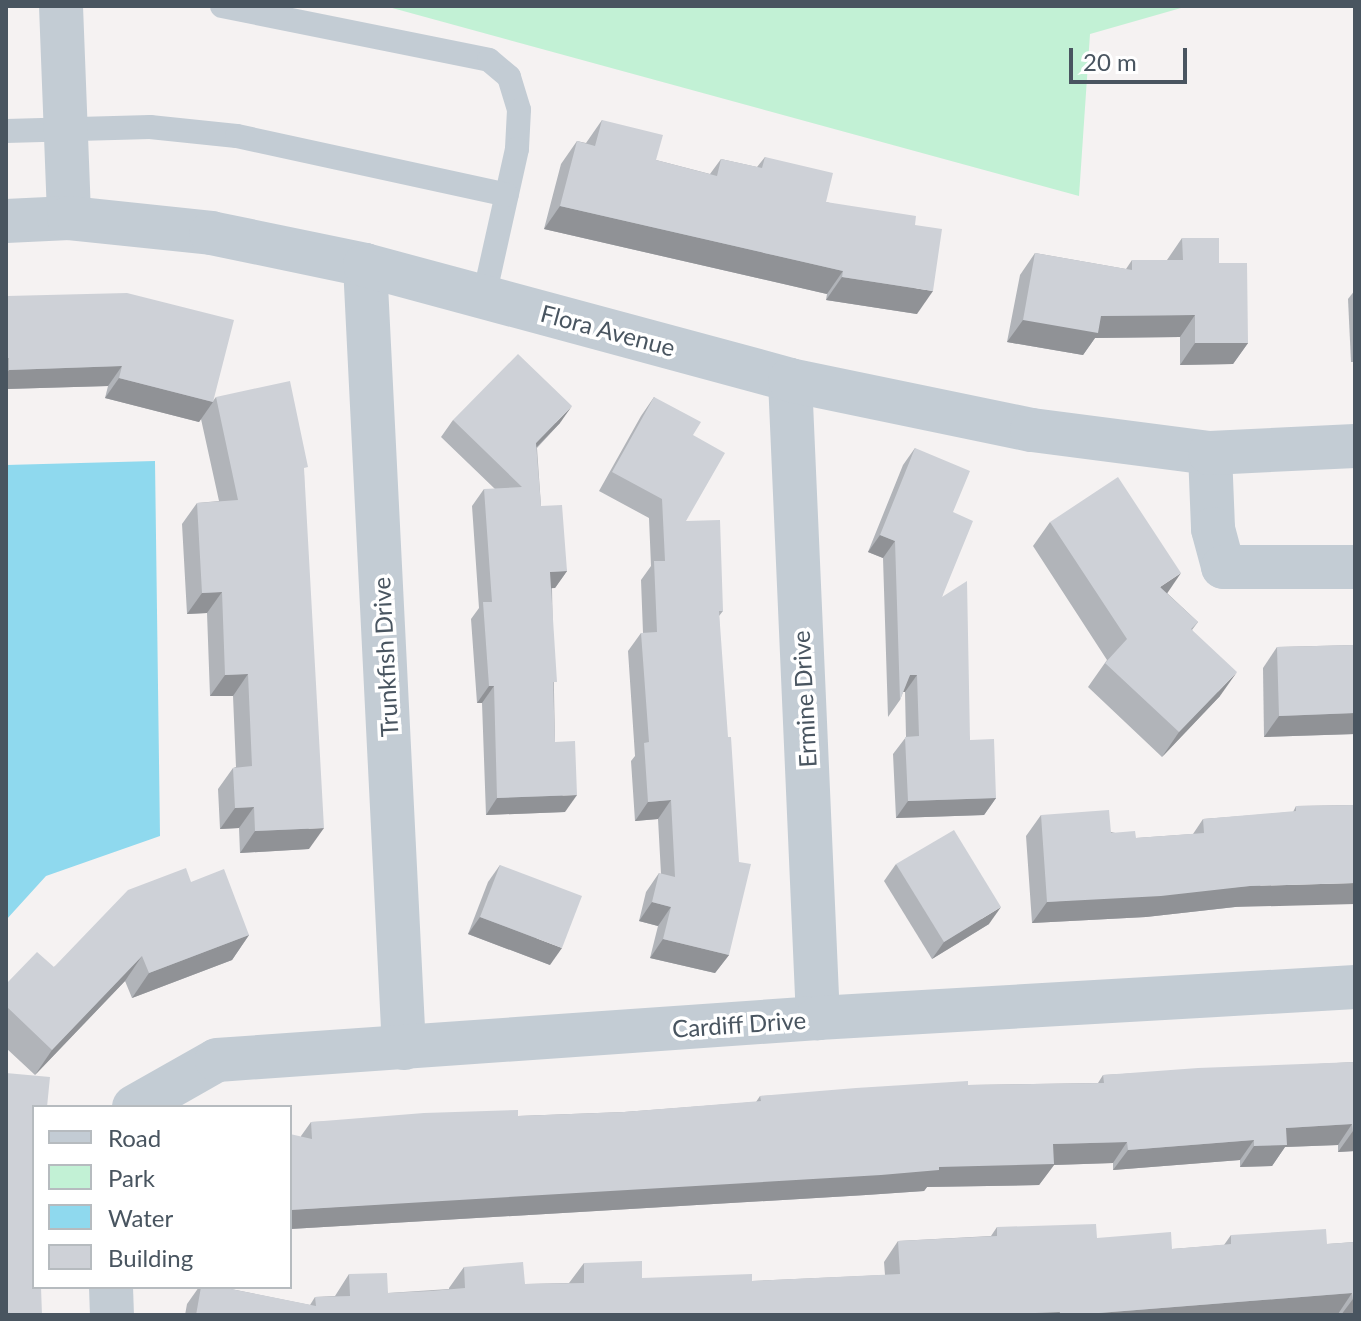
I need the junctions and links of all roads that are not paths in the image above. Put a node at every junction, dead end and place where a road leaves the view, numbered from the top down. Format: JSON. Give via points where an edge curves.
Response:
{"nodes":[{"id":1,"x":61,"y":6,"type":"edge"},
{"id":2,"x":222,"y":6,"type":"edge"},
{"id":3,"x":66,"y":127,"type":"junction"},
{"id":4,"x":6,"y":131,"type":"edge"},
{"id":5,"x":507,"y":195,"type":"junction"},
{"id":6,"x":69,"y":218,"type":"junction"},
{"id":7,"x":6,"y":221,"type":"edge"},
{"id":8,"x":365,"y":265,"type":"junction"},
{"id":9,"x":484,"y":297,"type":"junction"},
{"id":10,"x":790,"y":380,"type":"junction"},
{"id":11,"x":1355,"y":446,"type":"edge"},
{"id":12,"x":1210,"y":453,"type":"junction"},
{"id":13,"x":1355,"y":567,"type":"edge"},
{"id":14,"x":1355,"y":987,"type":"edge"},
{"id":15,"x":818,"y":1018,"type":"junction"},
{"id":16,"x":404,"y":1048,"type":"junction"},
{"id":17,"x":134,"y":1105,"type":"edge"},
{"id":18,"x":111,"y":1289,"type":"edge"},
{"id":19,"x":112,"y":1315,"type":"edge"}],
"edges":[{"from":1,"to":3,"type":"street"},
{"from":2,"to":5,"type":"lane","via":[[489,60],[509,77],[519,110]]},
{"from":3,"to":4,"type":"lane"},
{"from":3,"to":5,"type":"lane","via":[[150,127],[237,136]]},
{"from":3,"to":6,"type":"street"},
{"from":5,"to":9,"type":"lane"},
{"from":6,"to":7,"type":"street","name":"Flora Avenue"},
{"from":6,"to":8,"type":"street","name":"Flora Avenue","via":[[211,233]]},
{"from":8,"to":9,"type":"street","name":"Flora Avenue"},
{"from":8,"to":16,"type":"street","name":"Trunkfish Drive"},
{"from":9,"to":10,"type":"street","name":"Flora Avenue"},
{"from":10,"to":12,"type":"street","name":"Flora Avenue","via":[[1032,430]]},
{"from":10,"to":15,"type":"street","name":"Ermine Drive"},
{"from":11,"to":12,"type":"street","name":"Flora Avenue"},
{"from":12,"to":13,"type":"street","via":[[1213,529],[1223,567]]},
{"from":14,"to":15,"type":"street","name":"Cardiff Drive"},
{"from":15,"to":16,"type":"street","name":"Cardiff Drive"},
{"from":16,"to":17,"type":"street","name":"Cardiff Drive","via":[[217,1060]]},
{"from":18,"to":19,"type":"street"}]}
